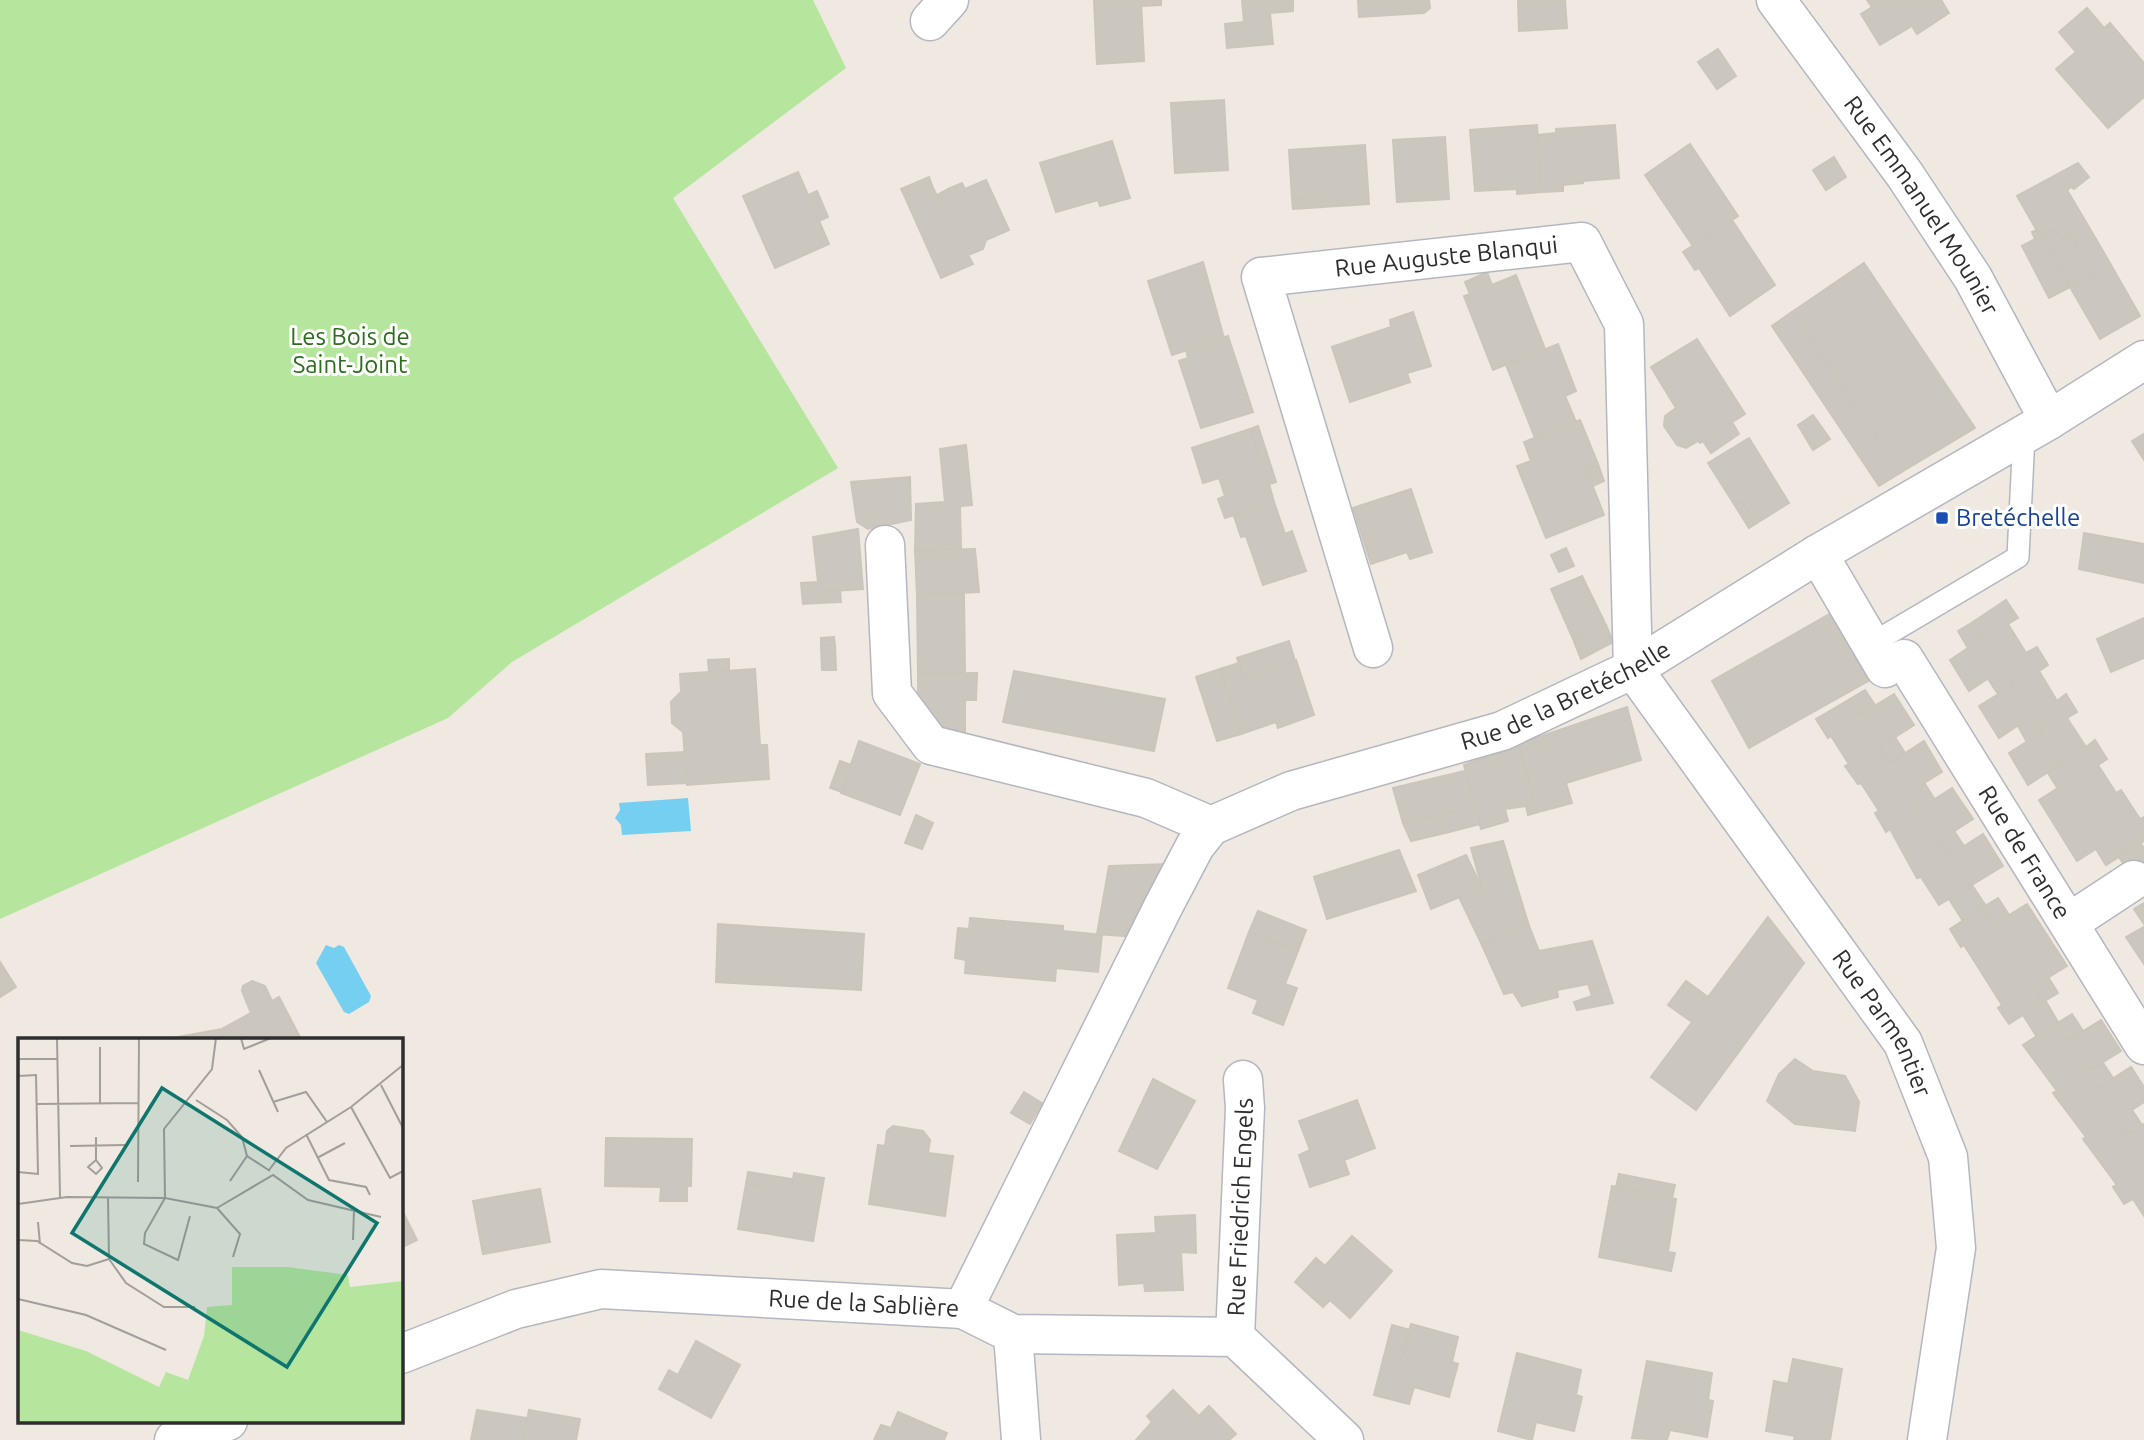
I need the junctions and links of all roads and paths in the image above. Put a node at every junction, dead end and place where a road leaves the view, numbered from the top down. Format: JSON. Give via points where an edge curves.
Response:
{"nodes":[{"id":1,"x":1776,"y":0,"type":"edge"},
{"id":2,"x":2144,"y":360,"type":"edge"},
{"id":3,"x":2037,"y":428,"type":"junction"},
{"id":4,"x":885,"y":545,"type":"dead end"},
{"id":5,"x":1818,"y":554,"type":"junction"},
{"id":6,"x":1373,"y":648,"type":"dead end"},
{"id":7,"x":1887,"y":657,"type":"junction"},
{"id":8,"x":1633,"y":669,"type":"junction"},
{"id":9,"x":1211,"y":826,"type":"junction"},
{"id":10,"x":2134,"y":880,"type":"dead end"},
{"id":11,"x":2070,"y":922,"type":"junction"},
{"id":12,"x":2144,"y":1045,"type":"edge"},
{"id":13,"x":1243,"y":1080,"type":"dead end"},
{"id":14,"x":964,"y":1309,"type":"junction"},
{"id":15,"x":1013,"y":1334,"type":"junction"},
{"id":16,"x":1235,"y":1337,"type":"junction"},
{"id":17,"x":402,"y":1354,"type":"edge"},
{"id":18,"x":222,"y":1422,"type":"edge"},
{"id":19,"x":174,"y":1440,"type":"edge"},
{"id":20,"x":1021,"y":1440,"type":"edge"},
{"id":21,"x":1344,"y":1440,"type":"edge"},
{"id":22,"x":1927,"y":1440,"type":"edge"}],
"edges":[{"from":1,"to":3,"type":"street","name":"Rue Emmanuel Mounier","via":[[1905,175],[1973,278]]},
{"from":2,"to":3,"type":"street","name":"Rue de la Bretéchelle"},
{"from":3,"to":5,"type":"street","name":"Rue de la Bretéchelle"},
{"from":3,"to":7,"type":"lane","via":[[2018,557]]},
{"from":4,"to":9,"type":"street","via":[[892,693],[931,745],[1146,798]]},
{"from":5,"to":7,"type":"street","name":"Rue de France"},
{"from":5,"to":8,"type":"street","name":"Rue de la Bretéchelle"},
{"from":6,"to":8,"type":"street","name":"Rue Auguste Blanqui","via":[[1261,277],[1582,242],[1624,324]]},
{"from":7,"to":11,"type":"street","name":"Rue de France"},
{"from":8,"to":9,"type":"street","name":"Rue de la Bretéchelle","via":[[1502,731],[1291,791]]},
{"from":8,"to":22,"type":"street","name":"Rue Parmentier","via":[[1903,1043],[1948,1157],[1956,1248]]},
{"from":9,"to":14,"type":"street","name":"Rue de la Sablière","via":[[1195,846],[1163,907]]},
{"from":10,"to":11,"type":"street"},
{"from":11,"to":12,"type":"street","name":"Rue de France"},
{"from":13,"to":16,"type":"street","name":"Rue Friedrich Engels"},
{"from":14,"to":15,"type":"street","name":"Rue Friedrich Engels"},
{"from":14,"to":17,"type":"street","name":"Rue de la Sablière","via":[[601,1289],[516,1309]]},
{"from":15,"to":16,"type":"street","name":"Rue Friedrich Engels"},
{"from":15,"to":20,"type":"street"},
{"from":16,"to":21,"type":"street","name":"Rue Friedrich Engels"},
{"from":18,"to":19,"type":"street"}]}
